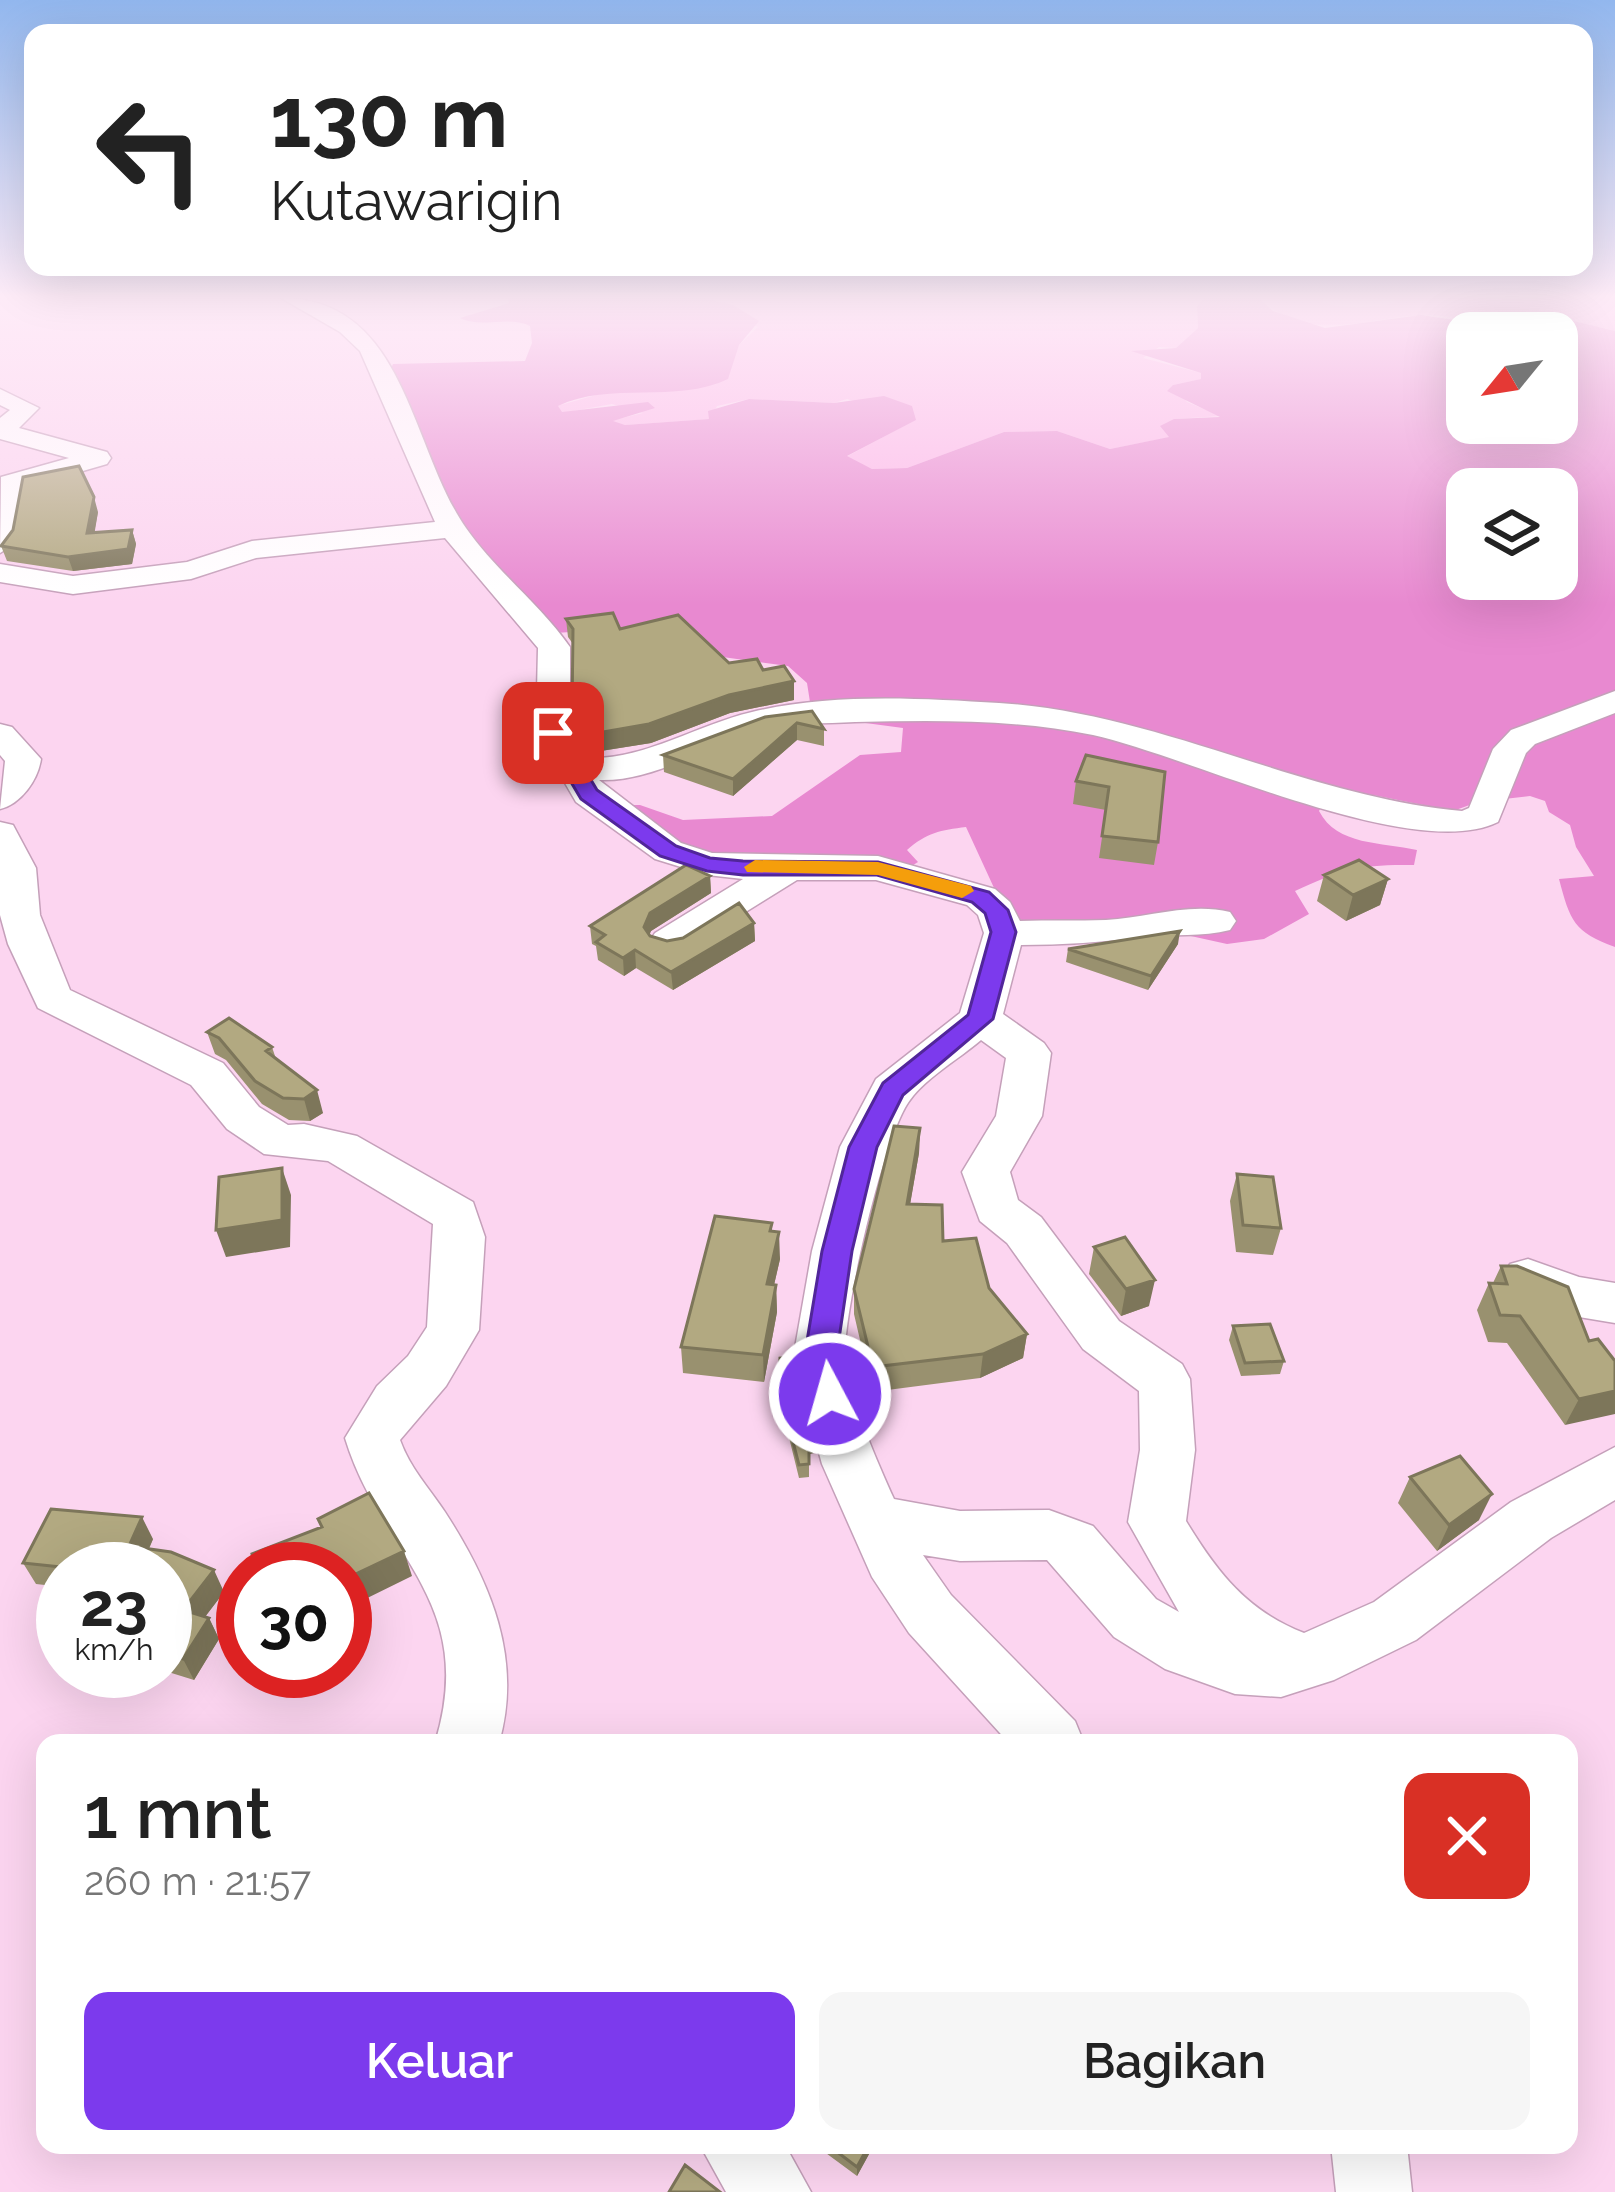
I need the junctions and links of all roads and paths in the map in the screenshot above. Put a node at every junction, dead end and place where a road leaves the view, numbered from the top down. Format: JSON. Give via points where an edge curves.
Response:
{"nodes":[{"id":1,"x":10,"y":400,"type":"edge"},
{"id":2,"x":394,"y":400,"type":"edge"},
{"id":3,"x":452,"y":529,"type":"junction"},
{"id":4,"x":0,"y":544,"type":"edge"},
{"id":5,"x":0,"y":573,"type":"edge"},
{"id":6,"x":1615,"y":701,"type":"edge"},
{"id":7,"x":0,"y":734,"type":"edge"},
{"id":8,"x":563,"y":750,"type":"junction"},
{"id":9,"x":0,"y":798,"type":"edge"},
{"id":10,"x":0,"y":832,"type":"edge"},
{"id":11,"x":795,"y":865,"type":"junction"},
{"id":12,"x":1216,"y":921,"type":"dead end"},
{"id":13,"x":1004,"y":932,"type":"junction"},
{"id":14,"x":669,"y":942,"type":"edge"},
{"id":15,"x":980,"y":1019,"type":"junction"},
{"id":16,"x":1528,"y":1277,"type":"edge"},
{"id":17,"x":1615,"y":1303,"type":"edge"},
{"id":18,"x":1615,"y":1471,"type":"edge"},
{"id":19,"x":876,"y":1522,"type":"junction"},
{"id":20,"x":1312,"y":1660,"type":"junction"},
{"id":21,"x":470,"y":1734,"type":"edge"},
{"id":22,"x":1043,"y":1734,"type":"edge"},
{"id":23,"x":746,"y":2154,"type":"edge"},
{"id":24,"x":773,"y":2192,"type":"edge"}],
"edges":[{"from":1,"to":4,"type":"street","via":[[27,408],[7,433],[98,458],[11,484]]},
{"from":2,"to":3,"type":"street"},
{"from":3,"to":5,"type":"street","via":[[252,550],[191,570],[73,585]]},
{"from":3,"to":8,"type":"street","via":[[554,646]]},
{"from":6,"to":8,"type":"street","via":[[1522,737],[1485,814],[1466,823],[1317,798],[1129,733],[1016,711],[789,715],[617,770]]},
{"from":7,"to":9,"type":"street","via":[[23,759]]},
{"from":8,"to":11,"type":"street","via":[[589,794],[668,851],[707,864]]},
{"from":10,"to":21,"type":"street","via":[[17,868],[28,944],[53,998],[207,1074],[242,1118],[280,1142],[341,1148],[456,1215],[453,1330],[372,1438],[382,1476],[463,1596],[478,1654]]},
{"from":11,"to":13,"type":"street","via":[[927,879],[981,897]]},
{"from":11,"to":14,"type":"street"},
{"from":12,"to":13,"type":"street"},
{"from":13,"to":15,"type":"street"},
{"from":15,"to":19,"type":"street","via":[[892,1090],[863,1147],[837,1251],[820,1359]]},
{"from":15,"to":20,"type":"street","via":[[1029,1053],[1019,1115],[986,1172],[997,1209],[1024,1230],[1101,1334],[1168,1389],[1162,1533],[1223,1624],[1259,1649]]},
{"from":16,"to":17,"type":"street"},
{"from":18,"to":20,"type":"street","via":[[1531,1520],[1394,1621]]},
{"from":19,"to":20,"type":"street","via":[[960,1536],[1049,1535],[1072,1544],[1136,1618],[1186,1649],[1234,1665],[1281,1668]]},
{"from":19,"to":22,"type":"street","via":[[930,1614]]},
{"from":23,"to":24,"type":"street"}]}
